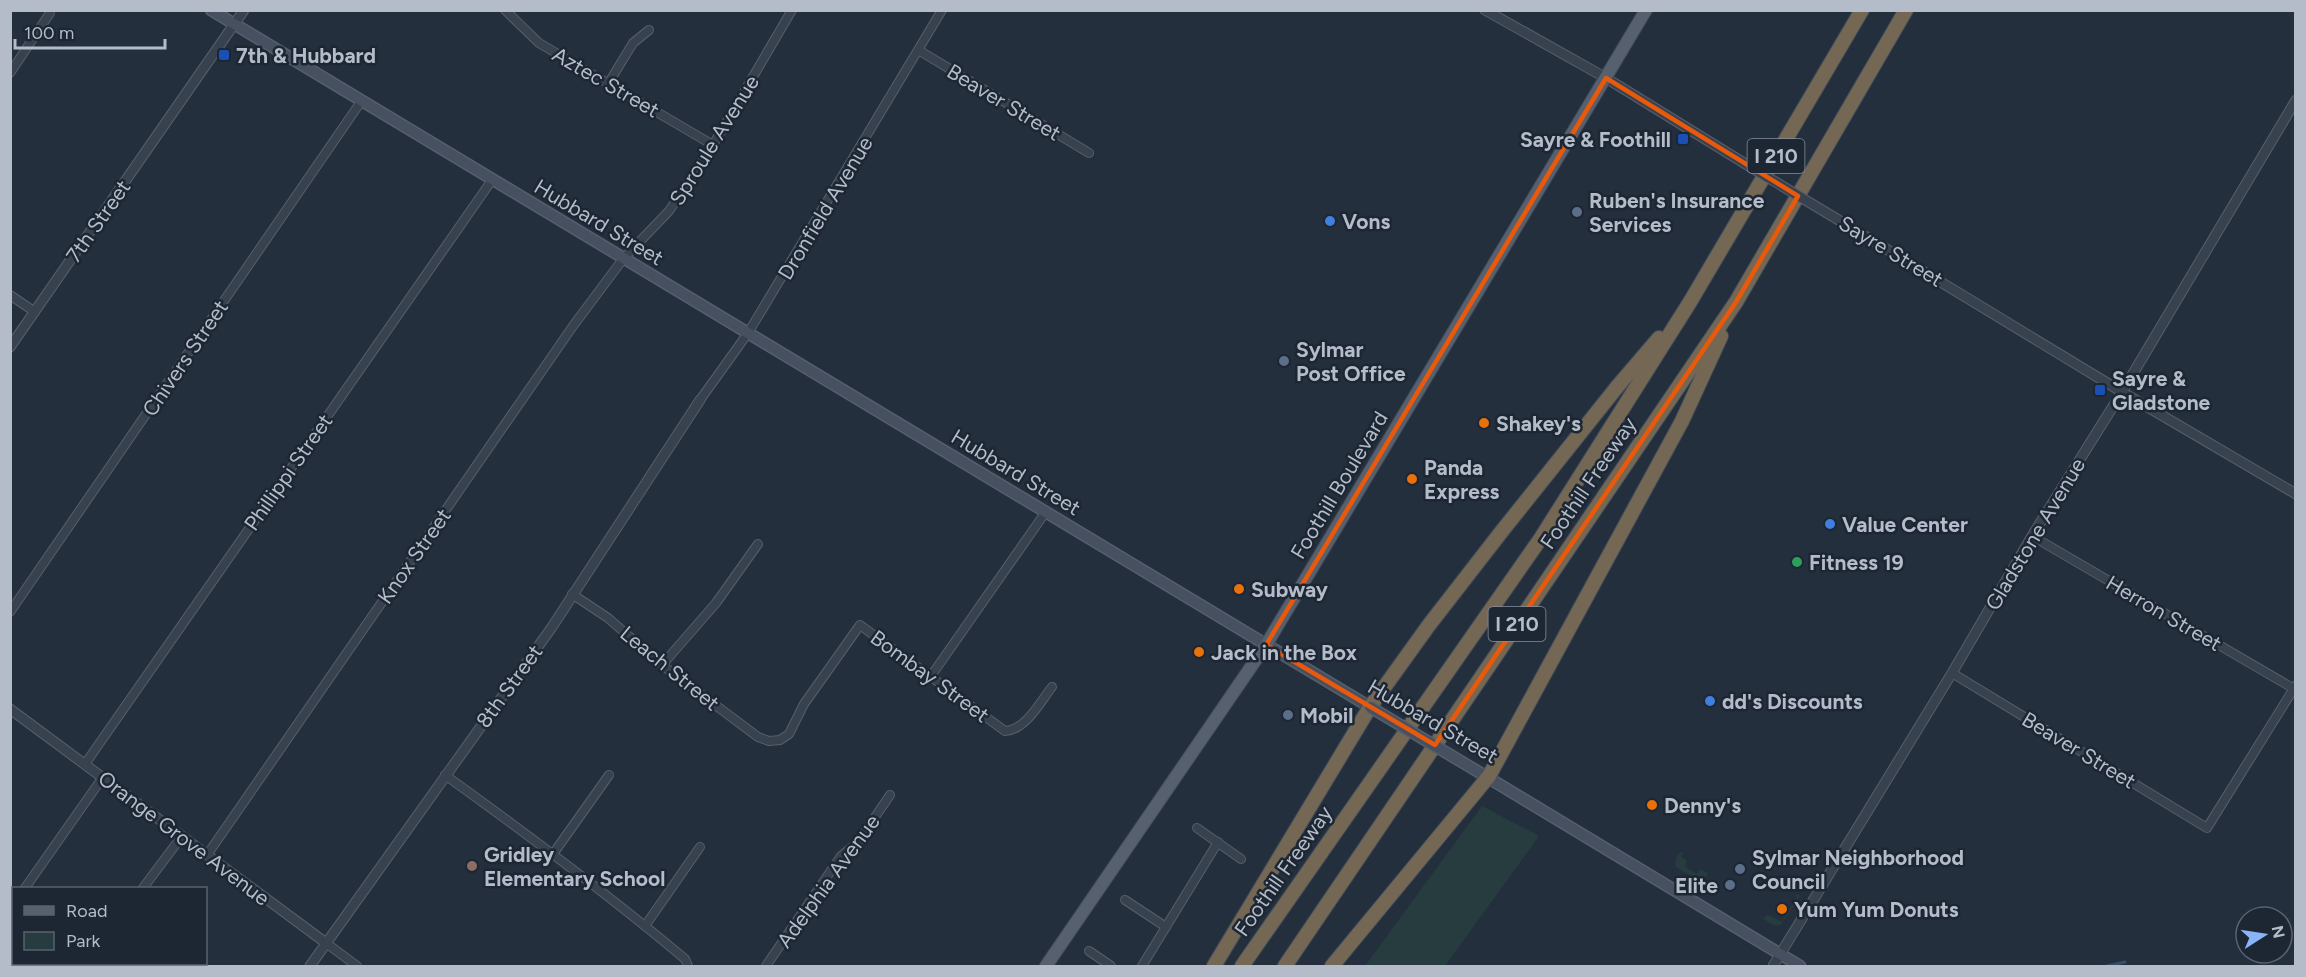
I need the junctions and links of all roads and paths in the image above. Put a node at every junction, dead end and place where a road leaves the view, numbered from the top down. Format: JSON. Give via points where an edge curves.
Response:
{"nodes":[{"id":1,"x":211,"y":10,"type":"edge"},
{"id":2,"x":244,"y":10,"type":"edge"},
{"id":3,"x":505,"y":10,"type":"edge"},
{"id":4,"x":792,"y":10,"type":"edge"},
{"id":5,"x":942,"y":10,"type":"edge"},
{"id":6,"x":1485,"y":10,"type":"edge"},
{"id":7,"x":1646,"y":10,"type":"edge"},
{"id":8,"x":1862,"y":10,"type":"edge"},
{"id":9,"x":1906,"y":10,"type":"edge"},
{"id":10,"x":51,"y":13,"type":"dead end"},
{"id":11,"x":236,"y":25,"type":"junction"},
{"id":12,"x":649,"y":30,"type":"dead end"},
{"id":13,"x":920,"y":51,"type":"junction"},
{"id":14,"x":10,"y":73,"type":"edge"},
{"id":15,"x":1606,"y":78,"type":"junction"},
{"id":16,"x":608,"y":84,"type":"junction"},
{"id":17,"x":2295,"y":99,"type":"edge"},
{"id":18,"x":360,"y":103,"type":"junction"},
{"id":19,"x":713,"y":145,"type":"junction"},
{"id":20,"x":1089,"y":153,"type":"dead end"},
{"id":21,"x":492,"y":180,"type":"junction"},
{"id":22,"x":623,"y":259,"type":"junction"},
{"id":23,"x":10,"y":295,"type":"edge"},
{"id":24,"x":1690,"y":302,"type":"junction"},
{"id":25,"x":1736,"y":302,"type":"junction"},
{"id":26,"x":35,"y":312,"type":"junction"},
{"id":27,"x":748,"y":333,"type":"junction"},
{"id":28,"x":10,"y":347,"type":"edge"},
{"id":29,"x":2122,"y":392,"type":"junction"},
{"id":30,"x":700,"y":400,"type":"joint"},
{"id":31,"x":2295,"y":494,"type":"edge"},
{"id":32,"x":1045,"y":513,"type":"junction"},
{"id":33,"x":2032,"y":536,"type":"junction"},
{"id":34,"x":758,"y":544,"type":"dead end"},
{"id":35,"x":572,"y":594,"type":"junction"},
{"id":36,"x":10,"y":612,"type":"edge"},
{"id":37,"x":1266,"y":645,"type":"junction"},
{"id":38,"x":662,"y":665,"type":"junction"},
{"id":39,"x":1952,"y":673,"type":"junction"},
{"id":40,"x":931,"y":676,"type":"junction"},
{"id":41,"x":1052,"y":687,"type":"dead end"},
{"id":42,"x":2295,"y":688,"type":"edge"},
{"id":43,"x":1370,"y":707,"type":"junction"},
{"id":44,"x":10,"y":709,"type":"edge"},
{"id":45,"x":769,"y":741,"type":"joint"},
{"id":46,"x":85,"y":764,"type":"junction"},
{"id":47,"x":609,"y":775,"type":"dead end"},
{"id":48,"x":445,"y":776,"type":"junction"},
{"id":49,"x":1489,"y":776,"type":"junction"},
{"id":50,"x":103,"y":777,"type":"junction"},
{"id":51,"x":890,"y":795,"type":"dead end"},
{"id":52,"x":1197,"y":828,"type":"dead end"},
{"id":53,"x":182,"y":836,"type":"junction"},
{"id":54,"x":1218,"y":842,"type":"junction"},
{"id":55,"x":700,"y":847,"type":"dead end"},
{"id":56,"x":207,"y":855,"type":"junction"},
{"id":57,"x":553,"y":855,"type":"junction"},
{"id":58,"x":1240,"y":859,"type":"dead end"},
{"id":59,"x":26,"y":887,"type":"edge"},
{"id":60,"x":144,"y":887,"type":"edge"},
{"id":61,"x":1125,"y":900,"type":"dead end"},
{"id":62,"x":645,"y":926,"type":"junction"},
{"id":63,"x":1166,"y":927,"type":"junction"},
{"id":64,"x":326,"y":944,"type":"junction"},
{"id":65,"x":1089,"y":951,"type":"dead end"},
{"id":66,"x":1781,"y":955,"type":"junction"},
{"id":67,"x":310,"y":966,"type":"edge"},
{"id":68,"x":357,"y":966,"type":"edge"},
{"id":69,"x":688,"y":966,"type":"edge"},
{"id":70,"x":765,"y":966,"type":"edge"},
{"id":71,"x":1046,"y":966,"type":"edge"},
{"id":72,"x":1111,"y":966,"type":"edge"},
{"id":73,"x":1142,"y":966,"type":"edge"},
{"id":74,"x":1214,"y":966,"type":"edge"},
{"id":75,"x":1242,"y":966,"type":"edge"},
{"id":76,"x":1285,"y":966,"type":"edge"},
{"id":77,"x":1332,"y":966,"type":"edge"},
{"id":78,"x":1773,"y":966,"type":"edge"},
{"id":79,"x":1800,"y":966,"type":"edge"}],
"edges":[{"from":1,"to":11,"type":"main road","name":"Hubbard Street"},
{"from":2,"to":11,"type":"street","name":"7th Street"},
{"from":3,"to":16,"type":"street","name":"Aztec Street","via":[[539,43]]},
{"from":4,"to":19,"type":"street","name":"Sproule Avenue"},
{"from":5,"to":13,"type":"street","name":"Dronfield Avenue"},
{"from":6,"to":15,"type":"street","name":"Sayre Street"},
{"from":7,"to":15,"type":"main road","name":"Foothill Boulevard"},
{"from":8,"to":24,"type":"highway","name":"Foothill Freeway","number":"I 210"},
{"from":9,"to":25,"type":"highway","name":"Foothill Freeway","number":"I 210"},
{"from":10,"to":14,"type":"street"},
{"from":11,"to":18,"type":"main road","name":"Hubbard Street"},
{"from":11,"to":26,"type":"street","name":"7th Street"},
{"from":12,"to":16,"type":"street","via":[[633,43]]},
{"from":13,"to":20,"type":"street","name":"Beaver Street"},
{"from":13,"to":27,"type":"street","name":"Dronfield Avenue"},
{"from":15,"to":29,"type":"street","name":"Sayre Street","bridge":true},
{"from":15,"to":37,"type":"main road","name":"Foothill Boulevard"},
{"from":16,"to":19,"type":"street","name":"Aztec Street"},
{"from":17,"to":29,"type":"street","name":"Gladstone Avenue"},
{"from":18,"to":21,"type":"main road","name":"Hubbard Street"},
{"from":18,"to":36,"type":"street","name":"Chivers Street"},
{"from":19,"to":22,"type":"street","name":"Sproule Avenue","via":[[669,211]]},
{"from":21,"to":22,"type":"main road","name":"Hubbard Street"},
{"from":21,"to":46,"type":"street","name":"Phillippi Street"},
{"from":22,"to":27,"type":"main road","name":"Hubbard Street"},
{"from":22,"to":56,"type":"street","name":"Knox Street"},
{"from":23,"to":26,"type":"street"},
{"from":24,"to":43,"type":"highway","via":[[1617,387]]},
{"from":24,"to":75,"type":"highway","name":"Foothill Freeway","number":"I 210","via":[[1541,538]]},
{"from":25,"to":49,"type":"highway","via":[[1682,421]]},
{"from":25,"to":76,"type":"highway","name":"Foothill Freeway","number":"I 210"},
{"from":26,"to":28,"type":"street","name":"7th Street"},
{"from":27,"to":30,"type":"street","name":"Dronfield Avenue"},
{"from":27,"to":32,"type":"main road","name":"Hubbard Street"},
{"from":29,"to":31,"type":"street","name":"Sayre Street"},
{"from":29,"to":33,"type":"street","name":"Gladstone Avenue"},
{"from":30,"to":35,"type":"street","name":"8th Street"},
{"from":32,"to":37,"type":"main road","name":"Hubbard Street"},
{"from":32,"to":40,"type":"street"},
{"from":33,"to":39,"type":"street","name":"Gladstone Avenue"},
{"from":33,"to":42,"type":"street","name":"Herron Street"},
{"from":34,"to":38,"type":"street","via":[[716,603]]},
{"from":35,"to":38,"type":"street","name":"Leach Street","via":[[608,618]]},
{"from":35,"to":48,"type":"street","name":"8th Street"},
{"from":37,"to":43,"type":"main road","name":"Hubbard Street"},
{"from":37,"to":71,"type":"main road","name":"Foothill Boulevard"},
{"from":38,"to":45,"type":"street","name":"Leach Street","via":[[758,737]]},
{"from":39,"to":42,"type":"street","name":"Beaver Street","via":[[2207,828]]},
{"from":39,"to":66,"type":"street","name":"Gladstone Avenue"},
{"from":40,"to":41,"type":"street","name":"Bombay Street","via":[[1005,730],[1022,726]]},
{"from":40,"to":45,"type":"street","name":"Bombay Street","via":[[860,625],[804,704],[789,734]]},
{"from":43,"to":49,"type":"main road","name":"Hubbard Street","bridge":true},
{"from":43,"to":74,"type":"highway"},
{"from":44,"to":46,"type":"street","name":"Orange Grove Avenue"},
{"from":46,"to":50,"type":"street","name":"Orange Grove Avenue"},
{"from":47,"to":57,"type":"street"},
{"from":48,"to":57,"type":"street"},
{"from":48,"to":64,"type":"street","name":"8th Street"},
{"from":49,"to":66,"type":"main road","name":"Hubbard Street"},
{"from":49,"to":77,"type":"highway"},
{"from":50,"to":53,"type":"street","name":"Orange Grove Avenue"},
{"from":50,"to":59,"type":"street"},
{"from":51,"to":70,"type":"street","name":"Adelphia Avenue"},
{"from":52,"to":54,"type":"street"},
{"from":53,"to":56,"type":"street","name":"Orange Grove Avenue"},
{"from":53,"to":60,"type":"street"},
{"from":54,"to":58,"type":"street"},
{"from":54,"to":63,"type":"street"},
{"from":55,"to":62,"type":"street"},
{"from":56,"to":64,"type":"street","name":"Orange Grove Avenue"},
{"from":57,"to":62,"type":"street"},
{"from":61,"to":63,"type":"street"},
{"from":62,"to":69,"type":"street","via":[[685,959]]},
{"from":63,"to":73,"type":"street"},
{"from":64,"to":67,"type":"street","name":"8th Street"},
{"from":64,"to":68,"type":"street","name":"Orange Grove Avenue"},
{"from":65,"to":72,"type":"street"},
{"from":66,"to":78,"type":"street","name":"Gladstone Avenue"},
{"from":66,"to":79,"type":"main road","name":"Hubbard Street"}]}
